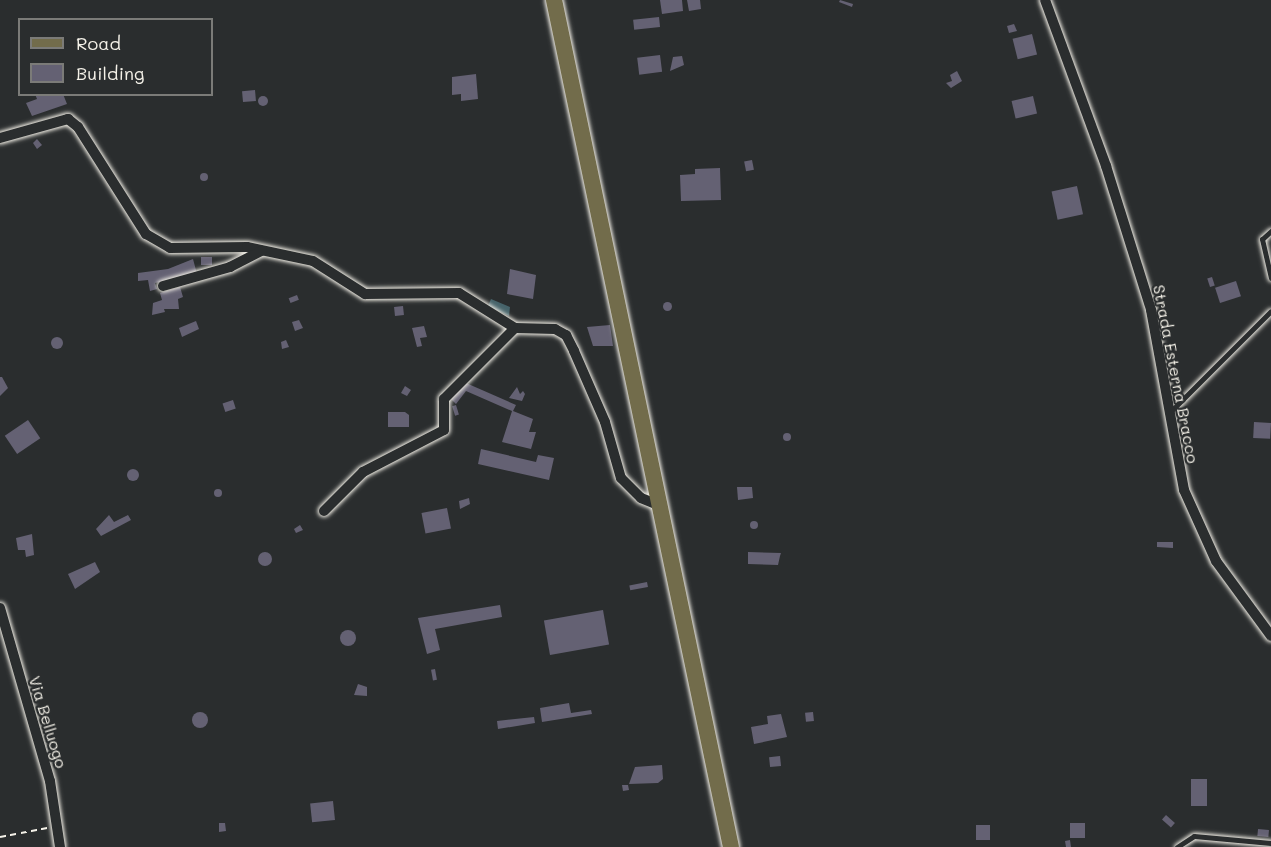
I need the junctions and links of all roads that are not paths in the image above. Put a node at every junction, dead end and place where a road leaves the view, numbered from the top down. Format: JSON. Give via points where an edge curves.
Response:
{"nodes":[{"id":1,"x":554,"y":0,"type":"edge"},
{"id":2,"x":1045,"y":0,"type":"edge"},
{"id":3,"x":0,"y":138,"type":"edge"},
{"id":4,"x":1271,"y":231,"type":"edge"},
{"id":5,"x":262,"y":250,"type":"junction"},
{"id":6,"x":1271,"y":278,"type":"edge"},
{"id":7,"x":163,"y":286,"type":"dead end"},
{"id":8,"x":1271,"y":311,"type":"edge"},
{"id":9,"x":515,"y":328,"type":"junction"},
{"id":10,"x":1169,"y":412,"type":"junction"},
{"id":11,"x":658,"y":505,"type":"junction"},
{"id":12,"x":324,"y":510,"type":"dead end"},
{"id":13,"x":0,"y":608,"type":"edge"},
{"id":14,"x":1271,"y":636,"type":"edge"},
{"id":15,"x":1271,"y":843,"type":"edge"},
{"id":16,"x":60,"y":847,"type":"edge"},
{"id":17,"x":731,"y":847,"type":"edge"},
{"id":18,"x":1177,"y":847,"type":"edge"}],
"edges":[{"from":1,"to":11,"type":"main road"},
{"from":2,"to":10,"type":"street","name":"Strada Esterna Bracco","via":[[1106,166],[1151,310]]},
{"from":3,"to":5,"type":"street","via":[[68,119],[78,127],[146,234],[155,242],[170,248]]},
{"from":4,"to":6,"type":"lane","via":[[1262,239]]},
{"from":5,"to":7,"type":"street","via":[[230,267]]},
{"from":5,"to":9,"type":"street","via":[[313,261],[365,294],[459,294]]},
{"from":8,"to":10,"type":"lane"},
{"from":9,"to":11,"type":"street","via":[[555,329],[566,335],[605,422],[621,478],[641,498]]},
{"from":9,"to":12,"type":"street","via":[[444,399],[444,430],[363,472]]},
{"from":10,"to":14,"type":"street","name":"Strada Esterna Bracco","via":[[1184,490],[1216,561]]},
{"from":11,"to":17,"type":"main road"},
{"from":13,"to":16,"type":"street","name":"Via Belluogo","via":[[50,781]]},
{"from":15,"to":18,"type":"lane","via":[[1194,836]]}]}
